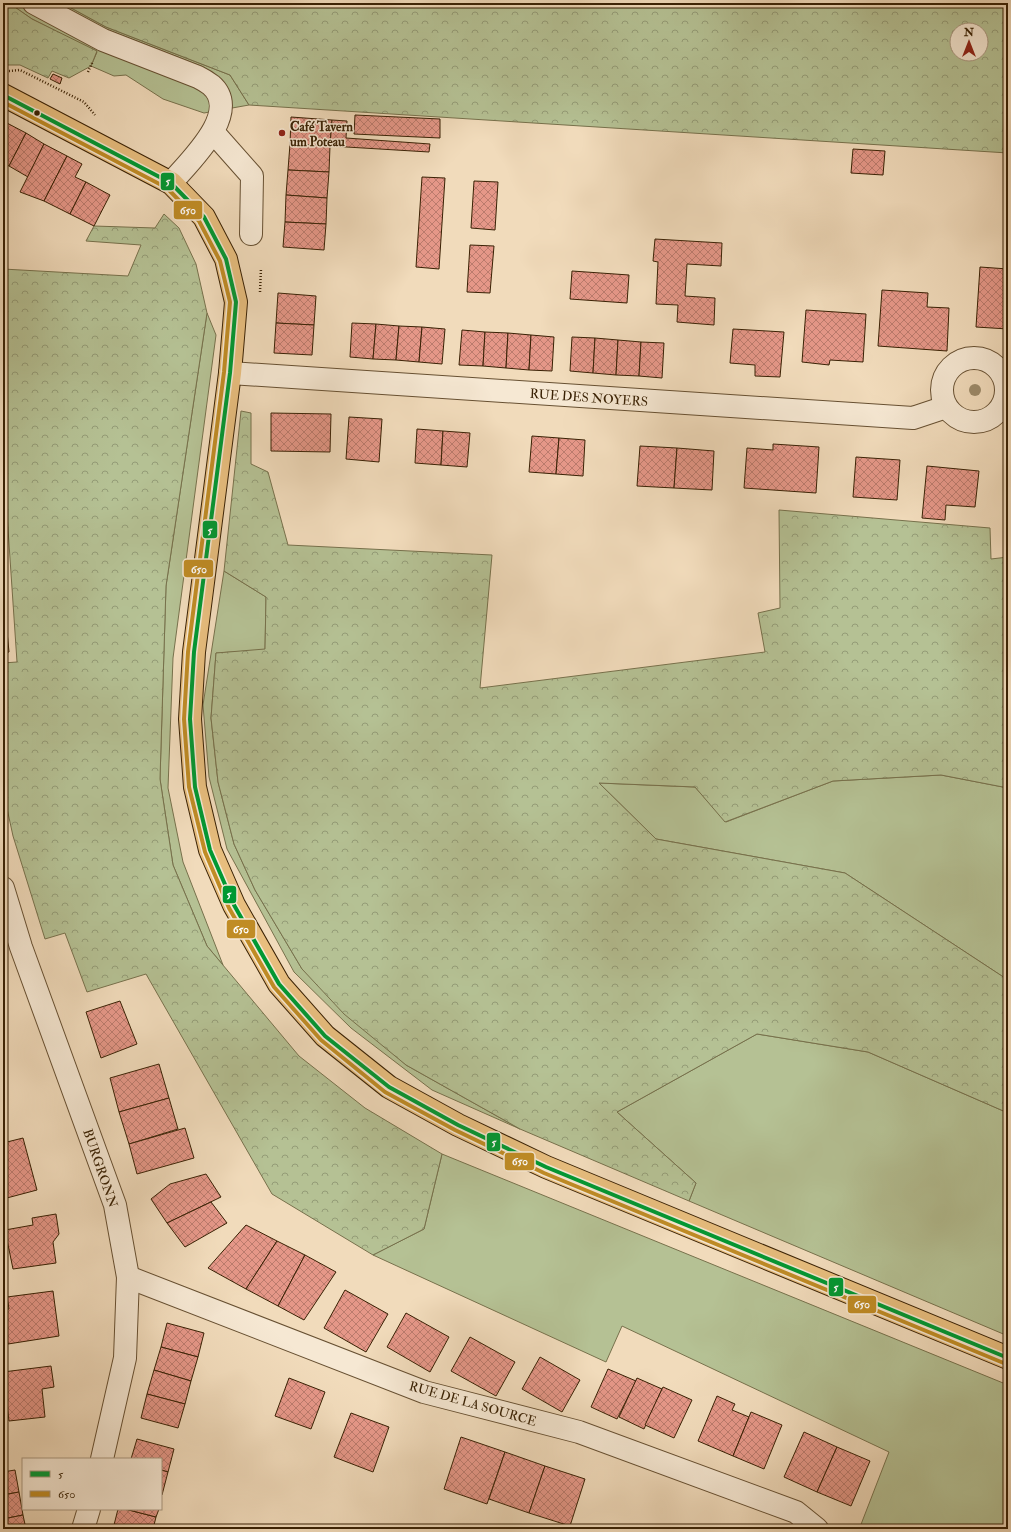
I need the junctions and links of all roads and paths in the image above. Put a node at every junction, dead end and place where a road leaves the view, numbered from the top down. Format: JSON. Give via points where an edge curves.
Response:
{"nodes":[{"id":1,"x":34,"y":3,"type":"edge"},
{"id":2,"x":3,"y":95,"type":"edge"},
{"id":3,"x":213,"y":132,"type":"junction"},
{"id":4,"x":171,"y":183,"type":"junction"},
{"id":5,"x":251,"y":234,"type":"dead end"},
{"id":6,"x":230,"y":373,"type":"junction"},
{"id":7,"x":946,"y":407,"type":"dead end"},
{"id":8,"x":3,"y":888,"type":"edge"},
{"id":9,"x":128,"y":1277,"type":"junction"},
{"id":10,"x":1008,"y":1358,"type":"edge"},
{"id":11,"x":102,"y":1458,"type":"edge"},
{"id":12,"x":88,"y":1510,"type":"edge"},
{"id":13,"x":83,"y":1529,"type":"edge"},
{"id":14,"x":817,"y":1529,"type":"edge"}],
"edges":[{"from":1,"to":3,"type":"street","via":[[103,40],[198,77],[212,86],[220,101],[220,118]]},
{"from":2,"to":4,"type":"main road"},
{"from":3,"to":4,"type":"street"},
{"from":3,"to":5,"type":"street","via":[[252,176]]},
{"from":4,"to":6,"type":"main road","via":[[204,217],[226,259],[236,302]]},
{"from":6,"to":7,"type":"street","name":"RUE DES NOYERS","via":[[913,418]]},
{"from":6,"to":10,"type":"main road","via":[[194,652],[190,719],[195,787],[213,857],[234,905],[279,984],[325,1036],[389,1087],[458,1125],[546,1167]]},
{"from":8,"to":9,"type":"street","name":"BURGRONN","via":[[21,947],[115,1205]]},
{"from":9,"to":11,"type":"street","name":"BURGRONN","via":[[125,1358]]},
{"from":9,"to":14,"type":"street","name":"RUE DE LA SOURCE","via":[[424,1392],[579,1432],[796,1512]]},
{"from":12,"to":13,"type":"street"}]}
